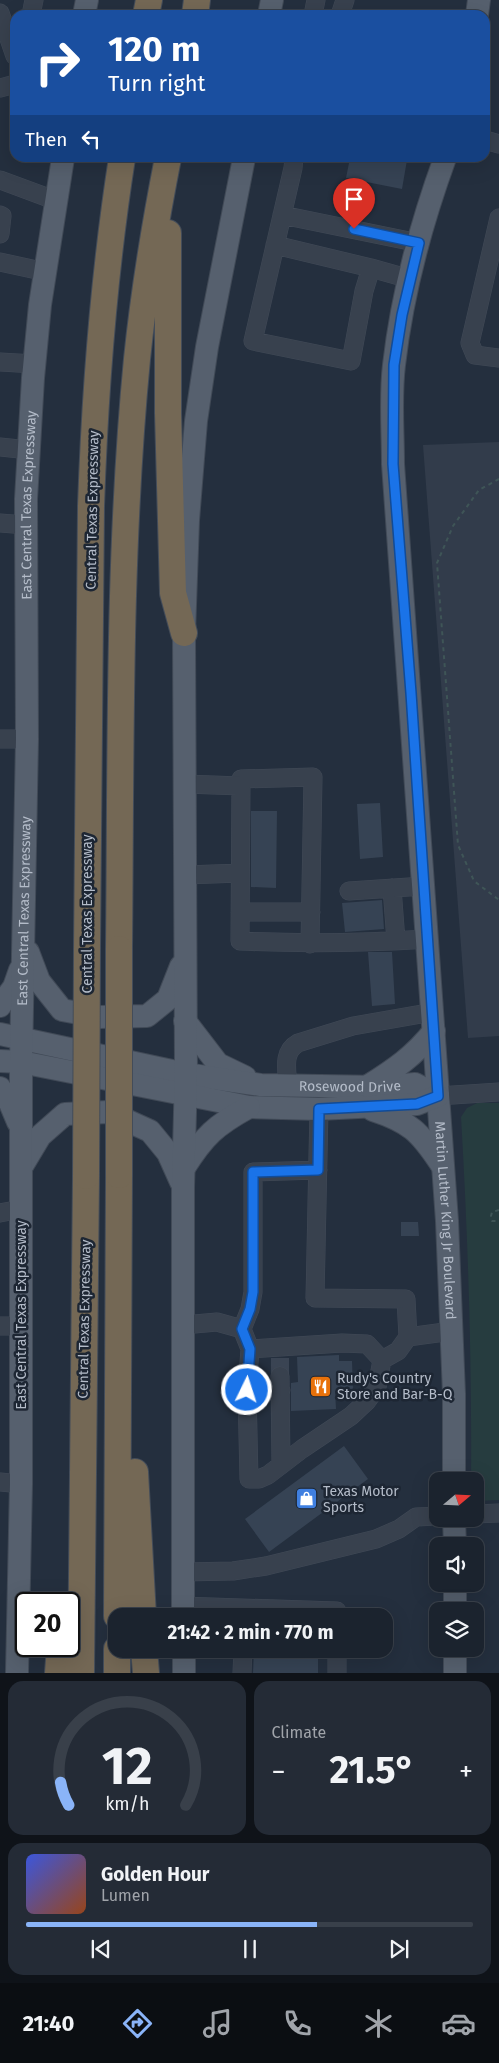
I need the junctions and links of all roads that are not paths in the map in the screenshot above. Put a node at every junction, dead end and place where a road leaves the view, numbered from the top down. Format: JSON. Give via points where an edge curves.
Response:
{"nodes":[{"id":1,"x":0,"y":13,"type":"edge"},
{"id":2,"x":10,"y":42,"type":"edge"},
{"id":3,"x":62,"y":162,"type":"edge"},
{"id":4,"x":121,"y":162,"type":"edge"},
{"id":5,"x":167,"y":162,"type":"edge"},
{"id":6,"x":243,"y":162,"type":"edge"},
{"id":7,"x":293,"y":162,"type":"edge"},
{"id":8,"x":439,"y":162,"type":"edge"},
{"id":9,"x":0,"y":180,"type":"edge"},
{"id":10,"x":57,"y":201,"type":"junction"},
{"id":11,"x":0,"y":215,"type":"edge"},
{"id":12,"x":282,"y":215,"type":"junction"},
{"id":13,"x":499,"y":218,"type":"edge"},
{"id":14,"x":0,"y":234,"type":"edge"},
{"id":15,"x":419,"y":243,"type":"junction"},
{"id":16,"x":276,"y":245,"type":"junction"},
{"id":17,"x":0,"y":262,"type":"edge"},
{"id":18,"x":371,"y":268,"type":"junction"},
{"id":19,"x":46,"y":272,"type":"junction"},
{"id":20,"x":410,"y":280,"type":"junction"},
{"id":21,"x":499,"y":358,"type":"edge"},
{"id":22,"x":0,"y":362,"type":"edge"},
{"id":23,"x":35,"y":364,"type":"junction"},
{"id":24,"x":0,"y":448,"type":"edge"},
{"id":25,"x":29,"y":450,"type":"junction"},
{"id":26,"x":0,"y":523,"type":"edge"},
{"id":27,"x":26,"y":525,"type":"junction"},
{"id":28,"x":184,"y":633,"type":"junction"},
{"id":29,"x":27,"y":738,"type":"junction"},
{"id":30,"x":0,"y":739,"type":"edge"},
{"id":31,"x":185,"y":784,"type":"junction"},
{"id":32,"x":241,"y":786,"type":"junction"},
{"id":33,"x":240,"y":873,"type":"junction"},
{"id":34,"x":186,"y":874,"type":"junction"},
{"id":35,"x":424,"y":886,"type":"junction"},
{"id":36,"x":392,"y":888,"type":"junction"},
{"id":37,"x":349,"y":891,"type":"dead end"},
{"id":38,"x":240,"y":912,"type":"junction"},
{"id":39,"x":310,"y":912,"type":"junction"},
{"id":40,"x":428,"y":939,"type":"junction"},
{"id":41,"x":396,"y":941,"type":"junction"},
{"id":42,"x":310,"y":944,"type":"junction"},
{"id":43,"x":24,"y":950,"type":"junction"},
{"id":44,"x":185,"y":954,"type":"junction"},
{"id":45,"x":0,"y":1006,"type":"edge"},
{"id":46,"x":185,"y":1021,"type":"junction"},
{"id":47,"x":433,"y":1022,"type":"junction"},
{"id":48,"x":0,"y":1034,"type":"edge"},
{"id":49,"x":22,"y":1039,"type":"junction"},
{"id":50,"x":11,"y":1061,"type":"edge"},
{"id":51,"x":185,"y":1084,"type":"junction"},
{"id":52,"x":262,"y":1085,"type":"junction"},
{"id":53,"x":288,"y":1086,"type":"junction"},
{"id":54,"x":0,"y":1088,"type":"edge"},
{"id":55,"x":499,"y":1092,"type":"edge"},
{"id":56,"x":365,"y":1096,"type":"junction"},
{"id":57,"x":438,"y":1096,"type":"junction"},
{"id":58,"x":249,"y":1107,"type":"junction"},
{"id":59,"x":319,"y":1109,"type":"junction"},
{"id":60,"x":22,"y":1133,"type":"junction"},
{"id":61,"x":22,"y":1168,"type":"junction"},
{"id":62,"x":443,"y":1168,"type":"junction"},
{"id":63,"x":318,"y":1170,"type":"junction"},
{"id":64,"x":184,"y":1178,"type":"junction"},
{"id":65,"x":11,"y":1211,"type":"edge"},
{"id":66,"x":184,"y":1325,"type":"junction"},
{"id":67,"x":11,"y":1326,"type":"edge"},
{"id":68,"x":242,"y":1329,"type":"junction"},
{"id":69,"x":452,"y":1331,"type":"junction"},
{"id":70,"x":408,"y":1337,"type":"junction"},
{"id":71,"x":250,"y":1349,"type":"junction"},
{"id":72,"x":382,"y":1360,"type":"junction"},
{"id":73,"x":119,"y":1371,"type":"junction"},
{"id":74,"x":247,"y":1390,"type":"junction"},
{"id":75,"x":282,"y":1465,"type":"junction"},
{"id":76,"x":454,"y":1472,"type":"edge"},
{"id":77,"x":6,"y":1483,"type":"edge"},
{"id":78,"x":499,"y":1513,"type":"edge"},
{"id":79,"x":484,"y":1514,"type":"edge"},
{"id":80,"x":429,"y":1516,"type":"edge"},
{"id":81,"x":82,"y":1517,"type":"junction"},
{"id":82,"x":183,"y":1567,"type":"junction"},
{"id":83,"x":66,"y":1592,"type":"edge"},
{"id":84,"x":118,"y":1608,"type":"edge"},
{"id":85,"x":143,"y":1608,"type":"edge"},
{"id":86,"x":183,"y":1608,"type":"edge"},
{"id":87,"x":59,"y":1657,"type":"edge"},
{"id":88,"x":455,"y":1657,"type":"edge"},
{"id":89,"x":117,"y":1658,"type":"edge"},
{"id":90,"x":145,"y":1658,"type":"edge"},
{"id":91,"x":184,"y":1658,"type":"edge"},
{"id":92,"x":243,"y":1658,"type":"edge"},
{"id":93,"x":337,"y":1658,"type":"edge"},
{"id":94,"x":17,"y":1669,"type":"edge"},
{"id":95,"x":58,"y":1673,"type":"edge"},
{"id":96,"x":81,"y":1673,"type":"edge"},
{"id":97,"x":117,"y":1673,"type":"edge"},
{"id":98,"x":146,"y":1673,"type":"edge"},
{"id":99,"x":184,"y":1673,"type":"edge"},
{"id":100,"x":242,"y":1673,"type":"edge"},
{"id":101,"x":337,"y":1673,"type":"edge"},
{"id":102,"x":455,"y":1673,"type":"edge"}],
"edges":[{"from":1,"to":2,"type":"street"},
{"from":3,"to":10,"type":"main road","name":"East Central Texas Expressway"},
{"from":4,"to":81,"type":"highway","name":"Central Texas Expressway","bridge":true,"via":[[108,264],[93,435]]},
{"from":5,"to":28,"type":"highway","via":[[167,364],[173,593]]},
{"from":5,"to":73,"type":"highway","bridge":true,"via":[[148,266],[128,466],[121,683]]},
{"from":6,"to":28,"type":"main road","via":[[196,421]]},
{"from":7,"to":12,"type":"street"},
{"from":8,"to":15,"type":"main road","name":"Martin Luther King Jr Boulevard"},
{"from":9,"to":10,"type":"street"},
{"from":10,"to":19,"type":"main road","name":"East Central Texas Expressway"},
{"from":11,"to":14,"type":"street"},
{"from":12,"to":15,"type":"street"},
{"from":12,"to":16,"type":"street"},
{"from":13,"to":21,"type":"street","via":[[470,343],[475,355]]},
{"from":15,"to":20,"type":"main road","name":"Martin Luther King Jr Boulevard"},
{"from":16,"to":18,"type":"street"},
{"from":16,"to":18,"type":"street","via":[[253,341],[351,361]]},
{"from":17,"to":19,"type":"street"},
{"from":18,"to":20,"type":"street"},
{"from":19,"to":23,"type":"main road","name":"East Central Texas Expressway"},
{"from":20,"to":35,"type":"main road","name":"Martin Luther King Jr Boulevard","via":[[394,365],[393,464]]},
{"from":22,"to":23,"type":"street"},
{"from":23,"to":25,"type":"main road","name":"East Central Texas Expressway"},
{"from":24,"to":25,"type":"street"},
{"from":25,"to":27,"type":"main road","name":"East Central Texas Expressway"},
{"from":26,"to":27,"type":"street"},
{"from":27,"to":29,"type":"main road","name":"East Central Texas Expressway"},
{"from":28,"to":31,"type":"main road"},
{"from":29,"to":30,"type":"street"},
{"from":29,"to":43,"type":"main road","name":"East Central Texas Expressway"},
{"from":31,"to":32,"type":"street"},
{"from":31,"to":34,"type":"main road"},
{"from":32,"to":33,"type":"street"},
{"from":32,"to":39,"type":"street","via":[[241,779],[313,777]]},
{"from":33,"to":34,"type":"street"},
{"from":33,"to":38,"type":"street"},
{"from":34,"to":44,"type":"main road"},
{"from":35,"to":36,"type":"street"},
{"from":35,"to":40,"type":"main road","name":"Martin Luther King Jr Boulevard"},
{"from":36,"to":37,"type":"street"},
{"from":36,"to":41,"type":"street"},
{"from":38,"to":39,"type":"street"},
{"from":38,"to":42,"type":"street","via":[[240,941]]},
{"from":39,"to":42,"type":"street"},
{"from":40,"to":41,"type":"street"},
{"from":40,"to":47,"type":"main road","name":"Martin Luther King Jr Boulevard"},
{"from":41,"to":42,"type":"street"},
{"from":43,"to":44,"type":"main road","via":[[39,981],[62,1010],[100,1017],[147,1016],[168,998]]},
{"from":43,"to":45,"type":"main road","via":[[14,987]]},
{"from":43,"to":49,"type":"main road","name":"East Central Texas Expressway"},
{"from":44,"to":46,"type":"main road"},
{"from":46,"to":51,"type":"main road"},
{"from":46,"to":52,"type":"main road","via":[[218,1064]]},
{"from":47,"to":53,"type":"street","via":[[353,1026],[298,1042],[290,1047],[287,1055]]},
{"from":47,"to":56,"type":"main road","via":[[419,1050]]},
{"from":47,"to":57,"type":"main road","name":"Martin Luther King Jr Boulevard"},
{"from":48,"to":49,"type":"main road","name":"Rosewood Drive"},
{"from":49,"to":50,"type":"main road","name":"East Central Texas Expressway"},
{"from":49,"to":51,"type":"main road","name":"Rosewood Drive"},
{"from":50,"to":51,"type":"main road","name":"Rosewood Drive"},
{"from":50,"to":60,"type":"main road","name":"East Central Texas Expressway"},
{"from":51,"to":52,"type":"main road","name":"Rosewood Drive"},
{"from":51,"to":58,"type":"main road","name":"Rosewood Drive"},
{"from":51,"to":64,"type":"main road"},
{"from":52,"to":53,"type":"main road","name":"Rosewood Drive"},
{"from":53,"to":56,"type":"main road","name":"Rosewood Drive"},
{"from":54,"to":60,"type":"main road"},
{"from":55,"to":57,"type":"street"},
{"from":56,"to":57,"type":"main road","name":"Rosewood Drive","via":[[415,1084]]},
{"from":56,"to":59,"type":"main road","name":"Rosewood Drive"},
{"from":56,"to":62,"type":"main road","via":[[412,1128],[425,1140]]},
{"from":57,"to":62,"type":"main road","name":"Martin Luther King Jr Boulevard"},
{"from":58,"to":59,"type":"main road","name":"Rosewood Drive"},
{"from":58,"to":64,"type":"main road","via":[[215,1128],[198,1146]]},
{"from":59,"to":63,"type":"street"},
{"from":60,"to":61,"type":"main road","name":"East Central Texas Expressway"},
{"from":61,"to":64,"type":"main road","via":[[40,1136],[65,1114],[108,1112],[150,1131]]},
{"from":61,"to":65,"type":"main road","name":"East Central Texas Expressway"},
{"from":62,"to":69,"type":"main road","name":"Martin Luther King Jr Boulevard"},
{"from":63,"to":68,"type":"street","via":[[253,1172],[253,1292]]},
{"from":63,"to":70,"type":"street","via":[[315,1298],[406,1298]]},
{"from":64,"to":66,"type":"main road"},
{"from":65,"to":67,"type":"main road","name":"East Central Texas Expressway"},
{"from":66,"to":68,"type":"street","via":[[217,1322]]},
{"from":66,"to":82,"type":"main road"},
{"from":67,"to":77,"type":"main road","name":"East Central Texas Expressway"},
{"from":68,"to":71,"type":"street"},
{"from":69,"to":70,"type":"street"},
{"from":69,"to":76,"type":"main road","name":"Martin Luther King Jr Boulevard"},
{"from":70,"to":72,"type":"street","via":[[398,1351]]},
{"from":71,"to":72,"type":"street","via":[[280,1353],[342,1343],[366,1344]]},
{"from":71,"to":74,"type":"street"},
{"from":72,"to":75,"type":"street","via":[[377,1387],[367,1401]]},
{"from":73,"to":84,"type":"highway"},
{"from":73,"to":85,"type":"highway","via":[[131,1417]]},
{"from":74,"to":75,"type":"street","via":[[280,1383]]},
{"from":74,"to":75,"type":"street","via":[[249,1479],[259,1479]]},
{"from":77,"to":94,"type":"main road","name":"East Central Texas Expressway"},
{"from":78,"to":79,"type":"street"},
{"from":80,"to":82,"type":"street","via":[[416,1517],[376,1539],[266,1566],[233,1570]]},
{"from":81,"to":83,"type":"highway","via":[[70,1554]]},
{"from":81,"to":96,"type":"highway","name":"Central Texas Expressway"},
{"from":82,"to":86,"type":"main road"},
{"from":87,"to":95,"type":"highway"},
{"from":88,"to":102,"type":"main road"},
{"from":89,"to":97,"type":"highway"},
{"from":90,"to":98,"type":"highway"},
{"from":91,"to":99,"type":"main road"},
{"from":92,"to":100,"type":"street"},
{"from":93,"to":101,"type":"street"}]}
